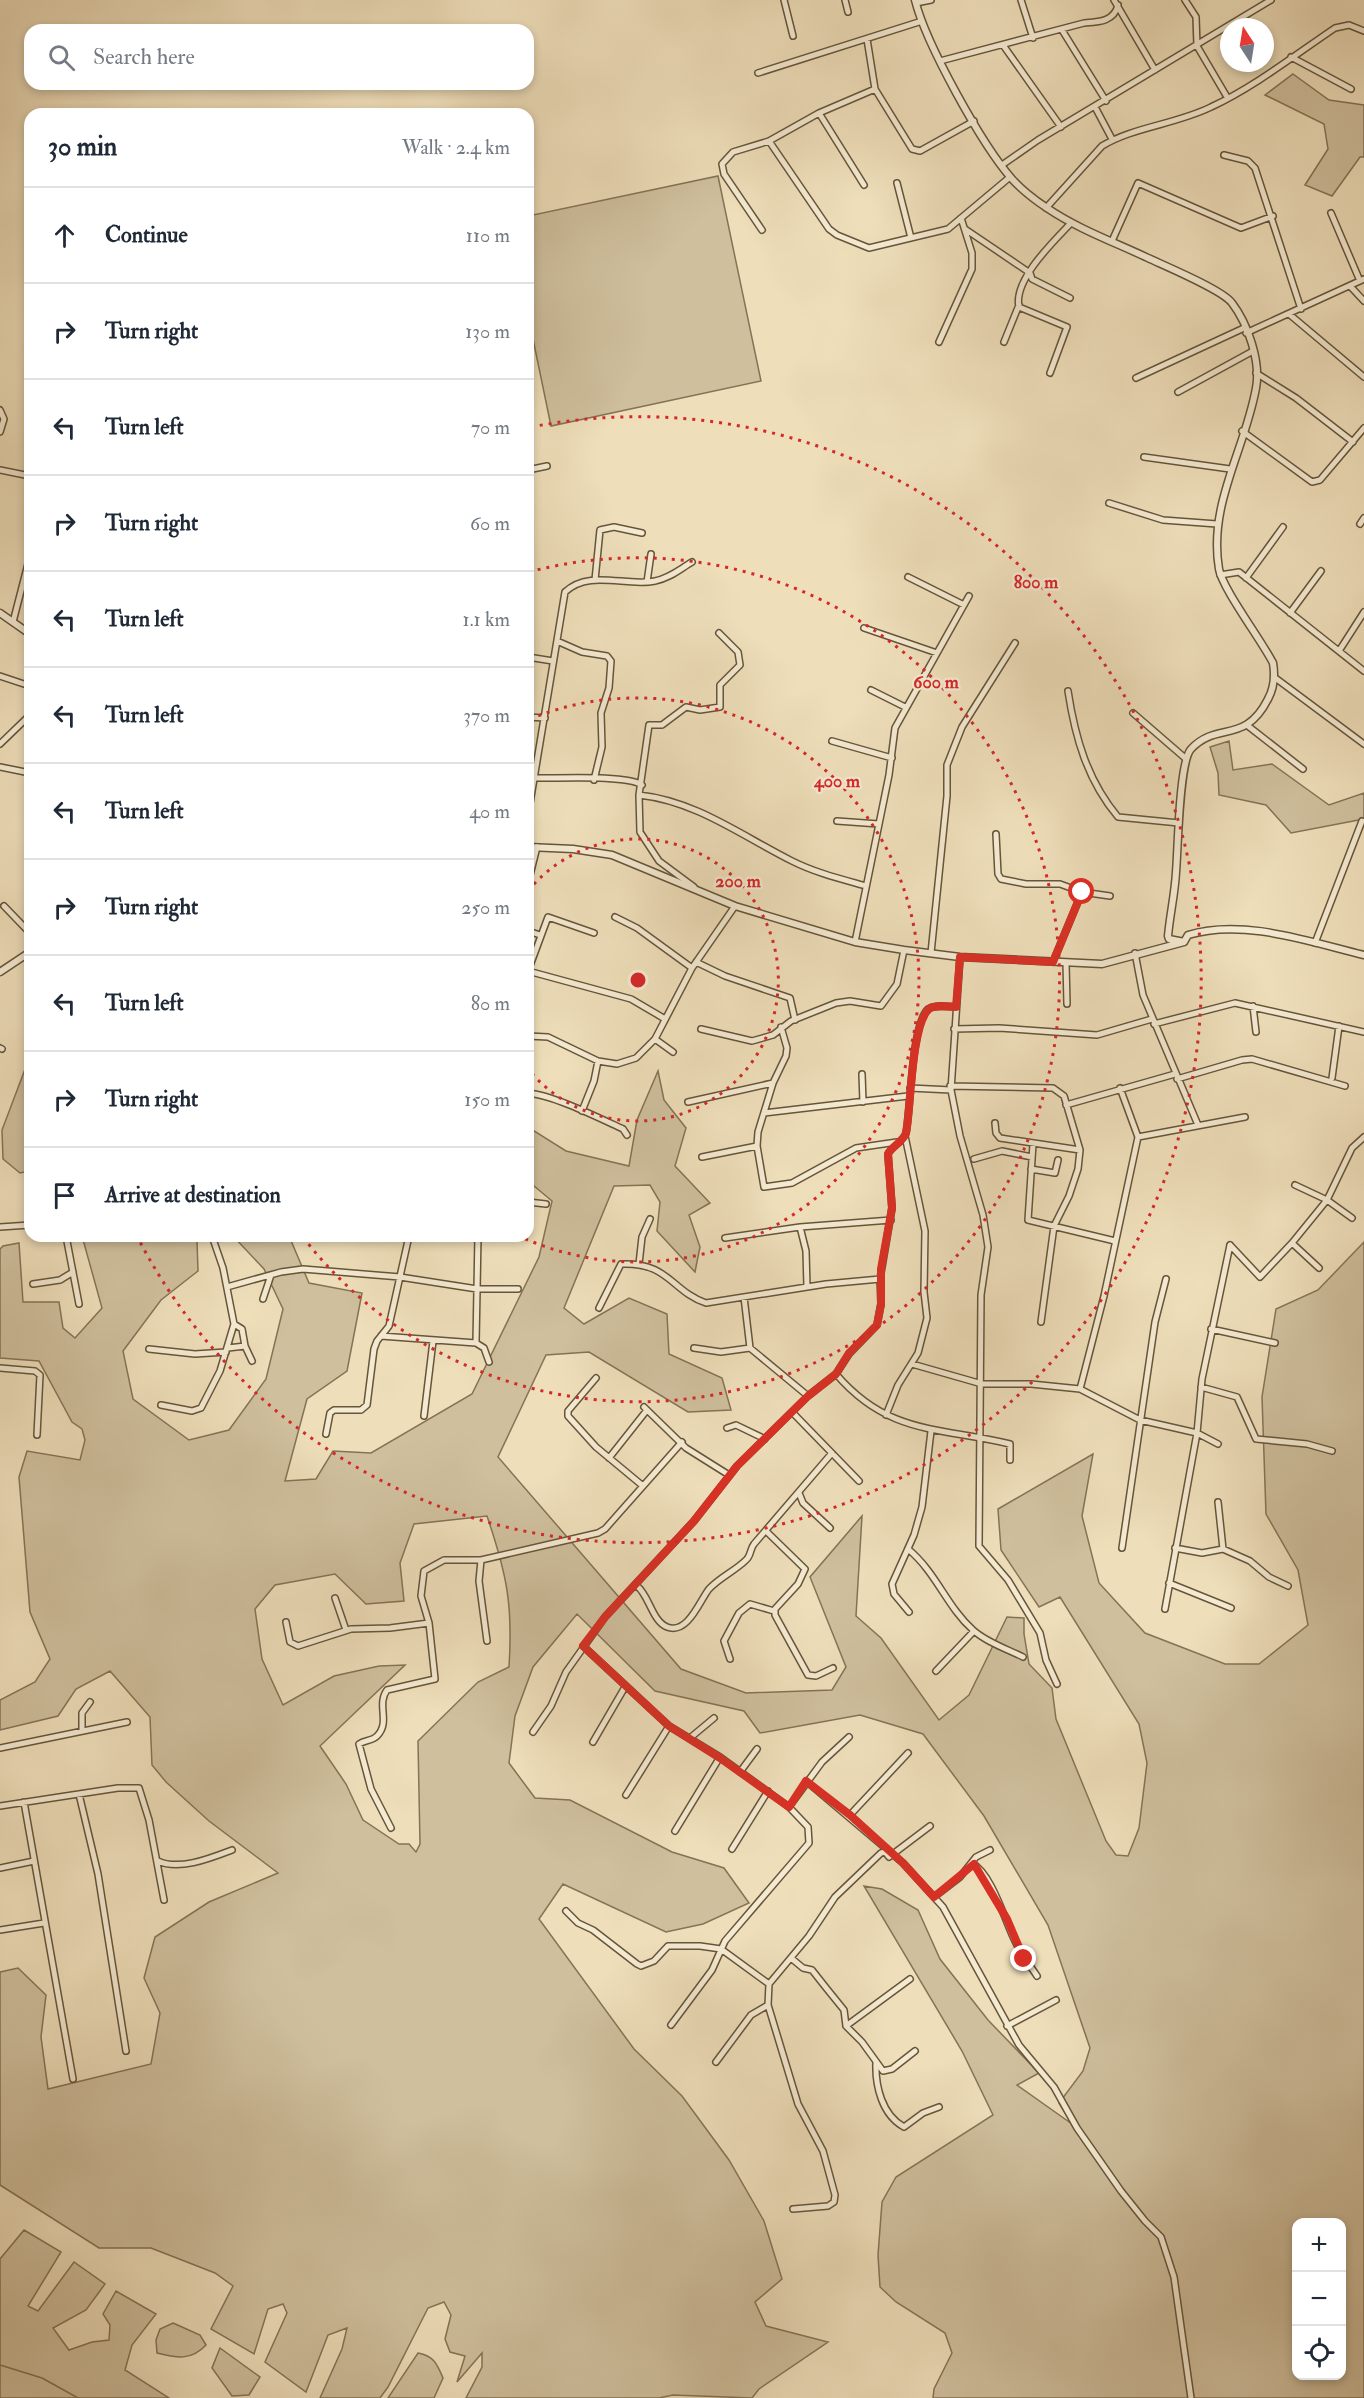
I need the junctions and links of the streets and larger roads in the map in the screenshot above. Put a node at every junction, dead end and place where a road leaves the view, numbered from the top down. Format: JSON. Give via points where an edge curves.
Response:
{"nodes":[{"id":1,"x":784,"y":0,"type":"edge"},
{"id":2,"x":845,"y":0,"type":"edge"},
{"id":3,"x":931,"y":0,"type":"edge"},
{"id":4,"x":1021,"y":0,"type":"edge"},
{"id":5,"x":1185,"y":0,"type":"edge"},
{"id":6,"x":1271,"y":0,"type":"edge"},
{"id":7,"x":916,"y":2,"type":"edge"},
{"id":8,"x":1116,"y":3,"type":"edge"},
{"id":9,"x":848,"y":12,"type":"dead end"},
{"id":10,"x":922,"y":21,"type":"junction"},
{"id":11,"x":1062,"y":30,"type":"junction"},
{"id":12,"x":1364,"y":31,"type":"edge"},
{"id":13,"x":793,"y":36,"type":"dead end"},
{"id":14,"x":1033,"y":38,"type":"junction"},
{"id":15,"x":867,"y":39,"type":"junction"},
{"id":16,"x":1003,"y":45,"type":"junction"},
{"id":17,"x":1197,"y":46,"type":"junction"},
{"id":18,"x":1291,"y":57,"type":"junction"},
{"id":19,"x":940,"y":61,"type":"junction"},
{"id":20,"x":1155,"y":70,"type":"junction"},
{"id":21,"x":758,"y":74,"type":"dead end"},
{"id":22,"x":875,"y":89,"type":"junction"},
{"id":23,"x":1351,"y":89,"type":"dead end"},
{"id":24,"x":1227,"y":98,"type":"junction"},
{"id":25,"x":1106,"y":101,"type":"junction"},
{"id":26,"x":1095,"y":107,"type":"junction"},
{"id":27,"x":819,"y":113,"type":"junction"},
{"id":28,"x":974,"y":121,"type":"junction"},
{"id":29,"x":1061,"y":127,"type":"junction"},
{"id":30,"x":1112,"y":139,"type":"junction"},
{"id":31,"x":769,"y":141,"type":"junction"},
{"id":32,"x":1224,"y":155,"type":"dead end"},
{"id":33,"x":1002,"y":165,"type":"junction"},
{"id":34,"x":1010,"y":177,"type":"junction"},
{"id":35,"x":897,"y":183,"type":"dead end"},
{"id":36,"x":864,"y":185,"type":"dead end"},
{"id":37,"x":1046,"y":208,"type":"junction"},
{"id":38,"x":1331,"y":213,"type":"dead end"},
{"id":39,"x":1273,"y":216,"type":"junction"},
{"id":40,"x":961,"y":218,"type":"junction"},
{"id":41,"x":1071,"y":223,"type":"junction"},
{"id":42,"x":965,"y":229,"type":"junction"},
{"id":43,"x":762,"y":230,"type":"dead end"},
{"id":44,"x":911,"y":238,"type":"junction"},
{"id":45,"x":1112,"y":241,"type":"junction"},
{"id":46,"x":1030,"y":273,"type":"junction"},
{"id":47,"x":1362,"y":280,"type":"edge"},
{"id":48,"x":1350,"y":286,"type":"junction"},
{"id":49,"x":1070,"y":298,"type":"dead end"},
{"id":50,"x":1364,"y":301,"type":"edge"},
{"id":51,"x":1019,"y":305,"type":"junction"},
{"id":52,"x":1301,"y":309,"type":"junction"},
{"id":53,"x":1289,"y":314,"type":"junction"},
{"id":54,"x":1245,"y":331,"type":"junction"},
{"id":55,"x":939,"y":342,"type":"dead end"},
{"id":56,"x":1004,"y":342,"type":"dead end"},
{"id":57,"x":1253,"y":351,"type":"junction"},
{"id":58,"x":1050,"y":373,"type":"dead end"},
{"id":59,"x":1257,"y":373,"type":"junction"},
{"id":60,"x":1364,"y":377,"type":"edge"},
{"id":61,"x":1136,"y":378,"type":"dead end"},
{"id":62,"x":1178,"y":392,"type":"dead end"},
{"id":63,"x":0,"y":410,"type":"edge"},
{"id":64,"x":1242,"y":431,"type":"junction"},
{"id":65,"x":1363,"y":431,"type":"edge"},
{"id":66,"x":0,"y":432,"type":"edge"},
{"id":67,"x":1353,"y":442,"type":"junction"},
{"id":68,"x":1143,"y":458,"type":"dead end"},
{"id":69,"x":547,"y":466,"type":"dead end"},
{"id":70,"x":534,"y":469,"type":"edge"},
{"id":71,"x":1230,"y":469,"type":"junction"},
{"id":72,"x":0,"y":470,"type":"edge"},
{"id":73,"x":24,"y":476,"type":"edge"},
{"id":74,"x":1109,"y":503,"type":"dead end"},
{"id":75,"x":1364,"y":518,"type":"edge"},
{"id":76,"x":1218,"y":524,"type":"junction"},
{"id":77,"x":1359,"y":524,"type":"dead end"},
{"id":78,"x":1283,"y":527,"type":"dead end"},
{"id":79,"x":642,"y":533,"type":"dead end"},
{"id":80,"x":651,"y":554,"type":"dead end"},
{"id":81,"x":692,"y":562,"type":"dead end"},
{"id":82,"x":1321,"y":571,"type":"dead end"},
{"id":83,"x":1220,"y":575,"type":"junction"},
{"id":84,"x":908,"y":577,"type":"dead end"},
{"id":85,"x":1246,"y":578,"type":"junction"},
{"id":86,"x":24,"y":579,"type":"edge"},
{"id":87,"x":595,"y":580,"type":"junction"},
{"id":88,"x":647,"y":582,"type":"junction"},
{"id":89,"x":969,"y":596,"type":"dead end"},
{"id":90,"x":964,"y":605,"type":"junction"},
{"id":91,"x":1364,"y":612,"type":"edge"},
{"id":92,"x":0,"y":613,"type":"edge"},
{"id":93,"x":1290,"y":613,"type":"junction"},
{"id":94,"x":13,"y":622,"type":"junction"},
{"id":95,"x":864,"y":628,"type":"dead end"},
{"id":96,"x":24,"y":630,"type":"edge"},
{"id":97,"x":719,"y":633,"type":"dead end"},
{"id":98,"x":557,"y":641,"type":"junction"},
{"id":99,"x":1015,"y":643,"type":"dead end"},
{"id":100,"x":1339,"y":651,"type":"junction"},
{"id":101,"x":937,"y":653,"type":"junction"},
{"id":102,"x":534,"y":658,"type":"edge"},
{"id":103,"x":553,"y":661,"type":"junction"},
{"id":104,"x":1364,"y":671,"type":"edge"},
{"id":105,"x":0,"y":676,"type":"edge"},
{"id":106,"x":1274,"y":677,"type":"junction"},
{"id":107,"x":24,"y":684,"type":"edge"},
{"id":108,"x":871,"y":690,"type":"dead end"},
{"id":109,"x":1068,"y":691,"type":"dead end"},
{"id":110,"x":905,"y":706,"type":"junction"},
{"id":111,"x":1134,"y":713,"type":"dead end"},
{"id":112,"x":534,"y":717,"type":"edge"},
{"id":113,"x":545,"y":718,"type":"junction"},
{"id":114,"x":24,"y":721,"type":"edge"},
{"id":115,"x":1248,"y":726,"type":"junction"},
{"id":116,"x":832,"y":741,"type":"dead end"},
{"id":117,"x":0,"y":744,"type":"edge"},
{"id":118,"x":1364,"y":744,"type":"edge"},
{"id":119,"x":891,"y":758,"type":"junction"},
{"id":120,"x":1185,"y":758,"type":"junction"},
{"id":121,"x":534,"y":765,"type":"edge"},
{"id":122,"x":0,"y":766,"type":"edge"},
{"id":123,"x":1303,"y":769,"type":"dead end"},
{"id":124,"x":24,"y":772,"type":"edge"},
{"id":125,"x":534,"y":778,"type":"edge"},
{"id":126,"x":594,"y":780,"type":"junction"},
{"id":127,"x":642,"y":785,"type":"junction"},
{"id":128,"x":639,"y":795,"type":"junction"},
{"id":129,"x":837,"y":821,"type":"dead end"},
{"id":130,"x":1362,"y":821,"type":"dead end"},
{"id":131,"x":1179,"y":823,"type":"junction"},
{"id":132,"x":879,"y":824,"type":"junction"},
{"id":133,"x":996,"y":834,"type":"dead end"},
{"id":134,"x":534,"y":848,"type":"edge"},
{"id":135,"x":537,"y":848,"type":"junction"},
{"id":136,"x":534,"y":860,"type":"edge"},
{"id":137,"x":866,"y":886,"type":"junction"},
{"id":138,"x":1082,"y":892,"type":"junction"},
{"id":139,"x":705,"y":895,"type":"junction"},
{"id":140,"x":1110,"y":896,"type":"dead end"},
{"id":141,"x":4,"y":906,"type":"dead end"},
{"id":142,"x":735,"y":906,"type":"junction"},
{"id":143,"x":615,"y":917,"type":"dead end"},
{"id":144,"x":24,"y":927,"type":"edge"},
{"id":145,"x":534,"y":933,"type":"edge"},
{"id":146,"x":594,"y":933,"type":"dead end"},
{"id":147,"x":540,"y":935,"type":"junction"},
{"id":148,"x":855,"y":942,"type":"junction"},
{"id":149,"x":1184,"y":942,"type":"junction"},
{"id":150,"x":1315,"y":944,"type":"junction"},
{"id":151,"x":904,"y":950,"type":"junction"},
{"id":152,"x":534,"y":953,"type":"edge"},
{"id":153,"x":932,"y":953,"type":"junction"},
{"id":154,"x":1135,"y":953,"type":"junction"},
{"id":155,"x":1364,"y":955,"type":"edge"},
{"id":156,"x":24,"y":956,"type":"edge"},
{"id":157,"x":960,"y":957,"type":"junction"},
{"id":158,"x":696,"y":962,"type":"junction"},
{"id":159,"x":1053,"y":962,"type":"junction"},
{"id":160,"x":1066,"y":963,"type":"junction"},
{"id":161,"x":692,"y":968,"type":"junction"},
{"id":162,"x":0,"y":971,"type":"edge"},
{"id":163,"x":534,"y":973,"type":"edge"},
{"id":164,"x":1067,"y":1004,"type":"dead end"},
{"id":165,"x":1252,"y":1006,"type":"junction"},
{"id":166,"x":956,"y":1007,"type":"junction"},
{"id":167,"x":665,"y":1019,"type":"junction"},
{"id":168,"x":795,"y":1020,"type":"junction"},
{"id":169,"x":1153,"y":1022,"type":"junction"},
{"id":170,"x":1339,"y":1026,"type":"junction"},
{"id":171,"x":781,"y":1028,"type":"junction"},
{"id":172,"x":700,"y":1029,"type":"dead end"},
{"id":173,"x":954,"y":1029,"type":"junction"},
{"id":174,"x":1256,"y":1032,"type":"dead end"},
{"id":175,"x":1364,"y":1032,"type":"edge"},
{"id":176,"x":534,"y":1036,"type":"edge"},
{"id":177,"x":655,"y":1039,"type":"junction"},
{"id":178,"x":673,"y":1052,"type":"dead end"},
{"id":179,"x":598,"y":1061,"type":"junction"},
{"id":180,"x":861,"y":1074,"type":"dead end"},
{"id":181,"x":1176,"y":1076,"type":"junction"},
{"id":182,"x":1332,"y":1078,"type":"dead end"},
{"id":183,"x":773,"y":1083,"type":"junction"},
{"id":184,"x":1345,"y":1086,"type":"dead end"},
{"id":185,"x":910,"y":1088,"type":"junction"},
{"id":186,"x":950,"y":1088,"type":"junction"},
{"id":187,"x":1120,"y":1088,"type":"junction"},
{"id":188,"x":534,"y":1094,"type":"edge"},
{"id":189,"x":908,"y":1096,"type":"junction"},
{"id":190,"x":688,"y":1102,"type":"dead end"},
{"id":191,"x":863,"y":1102,"type":"junction"},
{"id":192,"x":1066,"y":1106,"type":"junction"},
{"id":193,"x":582,"y":1111,"type":"junction"},
{"id":194,"x":764,"y":1113,"type":"junction"},
{"id":195,"x":1245,"y":1117,"type":"dead end"},
{"id":196,"x":995,"y":1123,"type":"dead end"},
{"id":197,"x":1198,"y":1125,"type":"junction"},
{"id":198,"x":627,"y":1135,"type":"dead end"},
{"id":199,"x":906,"y":1136,"type":"junction"},
{"id":200,"x":1138,"y":1137,"type":"junction"},
{"id":201,"x":1364,"y":1137,"type":"edge"},
{"id":202,"x":897,"y":1142,"type":"junction"},
{"id":203,"x":1033,"y":1144,"type":"junction"},
{"id":204,"x":757,"y":1146,"type":"junction"},
{"id":205,"x":1080,"y":1150,"type":"junction"},
{"id":206,"x":702,"y":1157,"type":"dead end"},
{"id":207,"x":1032,"y":1157,"type":"junction"},
{"id":208,"x":974,"y":1159,"type":"dead end"},
{"id":209,"x":1058,"y":1160,"type":"dead end"},
{"id":210,"x":1031,"y":1169,"type":"junction"},
{"id":211,"x":1295,"y":1185,"type":"dead end"},
{"id":212,"x":1327,"y":1200,"type":"junction"},
{"id":213,"x":534,"y":1203,"type":"edge"},
{"id":214,"x":546,"y":1204,"type":"dead end"},
{"id":215,"x":1352,"y":1218,"type":"dead end"},
{"id":216,"x":650,"y":1219,"type":"dead end"},
{"id":217,"x":891,"y":1220,"type":"junction"},
{"id":218,"x":24,"y":1225,"type":"edge"},
{"id":219,"x":1054,"y":1226,"type":"junction"},
{"id":220,"x":0,"y":1227,"type":"edge"},
{"id":221,"x":800,"y":1227,"type":"junction"},
{"id":222,"x":725,"y":1238,"type":"dead end"},
{"id":223,"x":1115,"y":1241,"type":"junction"},
{"id":224,"x":67,"y":1242,"type":"edge"},
{"id":225,"x":215,"y":1242,"type":"edge"},
{"id":226,"x":408,"y":1242,"type":"edge"},
{"id":227,"x":478,"y":1242,"type":"edge"},
{"id":228,"x":1292,"y":1243,"type":"junction"},
{"id":229,"x":639,"y":1264,"type":"junction"},
{"id":230,"x":1319,"y":1268,"type":"dead end"},
{"id":231,"x":73,"y":1272,"type":"junction"},
{"id":232,"x":271,"y":1275,"type":"junction"},
{"id":233,"x":400,"y":1277,"type":"junction"},
{"id":234,"x":64,"y":1278,"type":"junction"},
{"id":235,"x":880,"y":1279,"type":"junction"},
{"id":236,"x":1166,"y":1279,"type":"dead end"},
{"id":237,"x":73,"y":1280,"type":"junction"},
{"id":238,"x":33,"y":1284,"type":"dead end"},
{"id":239,"x":227,"y":1287,"type":"junction"},
{"id":240,"x":807,"y":1287,"type":"junction"},
{"id":241,"x":477,"y":1289,"type":"junction"},
{"id":242,"x":519,"y":1289,"type":"dead end"},
{"id":243,"x":744,"y":1297,"type":"junction"},
{"id":244,"x":263,"y":1299,"type":"dead end"},
{"id":245,"x":79,"y":1304,"type":"dead end"},
{"id":246,"x":599,"y":1308,"type":"dead end"},
{"id":247,"x":1041,"y":1322,"type":"dead end"},
{"id":248,"x":234,"y":1324,"type":"junction"},
{"id":249,"x":1212,"y":1329,"type":"junction"},
{"id":250,"x":381,"y":1336,"type":"junction"},
{"id":251,"x":433,"y":1341,"type":"junction"},
{"id":252,"x":1275,"y":1342,"type":"dead end"},
{"id":253,"x":476,"y":1343,"type":"junction"},
{"id":254,"x":246,"y":1346,"type":"junction"},
{"id":255,"x":230,"y":1347,"type":"junction"},
{"id":256,"x":694,"y":1348,"type":"dead end"},
{"id":257,"x":750,"y":1348,"type":"junction"},
{"id":258,"x":149,"y":1349,"type":"dead end"},
{"id":259,"x":252,"y":1361,"type":"dead end"},
{"id":260,"x":489,"y":1362,"type":"dead end"},
{"id":261,"x":912,"y":1364,"type":"junction"},
{"id":262,"x":0,"y":1368,"type":"edge"},
{"id":263,"x":836,"y":1374,"type":"junction"},
{"id":264,"x":596,"y":1378,"type":"dead end"},
{"id":265,"x":982,"y":1384,"type":"junction"},
{"id":266,"x":1201,"y":1387,"type":"junction"},
{"id":267,"x":1080,"y":1389,"type":"junction"},
{"id":268,"x":808,"y":1396,"type":"junction"},
{"id":269,"x":161,"y":1405,"type":"dead end"},
{"id":270,"x":792,"y":1412,"type":"junction"},
{"id":271,"x":886,"y":1415,"type":"junction"},
{"id":272,"x":424,"y":1416,"type":"dead end"},
{"id":273,"x":1140,"y":1420,"type":"junction"},
{"id":274,"x":727,"y":1428,"type":"dead end"},
{"id":275,"x":931,"y":1431,"type":"junction"},
{"id":276,"x":1197,"y":1433,"type":"junction"},
{"id":277,"x":326,"y":1434,"type":"dead end"},
{"id":278,"x":37,"y":1435,"type":"dead end"},
{"id":279,"x":979,"y":1437,"type":"junction"},
{"id":280,"x":765,"y":1438,"type":"junction"},
{"id":281,"x":682,"y":1442,"type":"junction"},
{"id":282,"x":1218,"y":1444,"type":"dead end"},
{"id":283,"x":1332,"y":1451,"type":"dead end"},
{"id":284,"x":832,"y":1453,"type":"junction"},
{"id":285,"x":609,"y":1458,"type":"junction"},
{"id":286,"x":1010,"y":1460,"type":"dead end"},
{"id":287,"x":729,"y":1475,"type":"junction"},
{"id":288,"x":859,"y":1481,"type":"dead end"},
{"id":289,"x":643,"y":1486,"type":"junction"},
{"id":290,"x":799,"y":1493,"type":"junction"},
{"id":291,"x":1218,"y":1502,"type":"dead end"},
{"id":292,"x":830,"y":1528,"type":"dead end"},
{"id":293,"x":767,"y":1532,"type":"junction"},
{"id":294,"x":1122,"y":1548,"type":"dead end"},
{"id":295,"x":1175,"y":1548,"type":"junction"},
{"id":296,"x":908,"y":1549,"type":"junction"},
{"id":297,"x":1223,"y":1549,"type":"junction"},
{"id":298,"x":481,"y":1560,"type":"junction"},
{"id":299,"x":1169,"y":1583,"type":"junction"},
{"id":300,"x":637,"y":1586,"type":"junction"},
{"id":301,"x":1288,"y":1586,"type":"dead end"},
{"id":302,"x":335,"y":1598,"type":"dead end"},
{"id":303,"x":1231,"y":1608,"type":"dead end"},
{"id":304,"x":1165,"y":1609,"type":"dead end"},
{"id":305,"x":774,"y":1611,"type":"junction"},
{"id":306,"x":909,"y":1612,"type":"dead end"},
{"id":307,"x":286,"y":1622,"type":"dead end"},
{"id":308,"x":429,"y":1623,"type":"junction"},
{"id":309,"x":346,"y":1630,"type":"junction"},
{"id":310,"x":974,"y":1631,"type":"junction"},
{"id":311,"x":488,"y":1641,"type":"dead end"},
{"id":312,"x":583,"y":1646,"type":"junction"},
{"id":313,"x":1023,"y":1657,"type":"dead end"},
{"id":314,"x":730,"y":1659,"type":"dead end"},
{"id":315,"x":833,"y":1668,"type":"dead end"},
{"id":316,"x":936,"y":1671,"type":"dead end"},
{"id":317,"x":1057,"y":1684,"type":"dead end"},
{"id":318,"x":625,"y":1688,"type":"junction"},
{"id":319,"x":90,"y":1702,"type":"dead end"},
{"id":320,"x":714,"y":1718,"type":"dead end"},
{"id":321,"x":127,"y":1722,"type":"dead end"},
{"id":322,"x":669,"y":1726,"type":"junction"},
{"id":323,"x":82,"y":1731,"type":"junction"},
{"id":324,"x":534,"y":1732,"type":"dead end"},
{"id":325,"x":849,"y":1737,"type":"dead end"},
{"id":326,"x":690,"y":1738,"type":"junction"},
{"id":327,"x":592,"y":1742,"type":"dead end"},
{"id":328,"x":0,"y":1748,"type":"edge"},
{"id":329,"x":757,"y":1749,"type":"dead end"},
{"id":330,"x":908,"y":1753,"type":"dead end"},
{"id":331,"x":720,"y":1758,"type":"junction"},
{"id":332,"x":740,"y":1772,"type":"junction"},
{"id":333,"x":806,"y":1781,"type":"junction"},
{"id":334,"x":768,"y":1791,"type":"junction"},
{"id":335,"x":79,"y":1794,"type":"junction"},
{"id":336,"x":626,"y":1795,"type":"dead end"},
{"id":337,"x":24,"y":1802,"type":"junction"},
{"id":338,"x":0,"y":1806,"type":"edge"},
{"id":339,"x":789,"y":1807,"type":"junction"},
{"id":340,"x":850,"y":1815,"type":"junction"},
{"id":341,"x":930,"y":1826,"type":"dead end"},
{"id":342,"x":391,"y":1828,"type":"dead end"},
{"id":343,"x":675,"y":1831,"type":"dead end"},
{"id":344,"x":732,"y":1849,"type":"dead end"},
{"id":345,"x":232,"y":1850,"type":"dead end"},
{"id":346,"x":990,"y":1850,"type":"dead end"},
{"id":347,"x":893,"y":1855,"type":"junction"},
{"id":348,"x":34,"y":1861,"type":"junction"},
{"id":349,"x":158,"y":1862,"type":"junction"},
{"id":350,"x":972,"y":1863,"type":"junction"},
{"id":351,"x":0,"y":1868,"type":"edge"},
{"id":352,"x":934,"y":1897,"type":"junction"},
{"id":353,"x":164,"y":1900,"type":"dead end"},
{"id":354,"x":566,"y":1911,"type":"dead end"},
{"id":355,"x":44,"y":1923,"type":"junction"},
{"id":356,"x":0,"y":1929,"type":"edge"},
{"id":357,"x":721,"y":1949,"type":"junction"},
{"id":358,"x":791,"y":1961,"type":"junction"},
{"id":359,"x":1037,"y":1976,"type":"dead end"},
{"id":360,"x":910,"y":1979,"type":"dead end"},
{"id":361,"x":769,"y":1984,"type":"junction"},
{"id":362,"x":1056,"y":2000,"type":"dead end"},
{"id":363,"x":768,"y":2005,"type":"junction"},
{"id":364,"x":671,"y":2025,"type":"dead end"},
{"id":365,"x":846,"y":2026,"type":"junction"},
{"id":366,"x":1007,"y":2026,"type":"junction"},
{"id":367,"x":126,"y":2051,"type":"dead end"},
{"id":368,"x":915,"y":2051,"type":"dead end"},
{"id":369,"x":716,"y":2062,"type":"dead end"},
{"id":370,"x":876,"y":2062,"type":"junction"},
{"id":371,"x":73,"y":2079,"type":"dead end"},
{"id":372,"x":939,"y":2107,"type":"dead end"},
{"id":373,"x":793,"y":2209,"type":"dead end"},
{"id":374,"x":1191,"y":2398,"type":"edge"}],
"edges":[{"from":1,"to":13,"type":"street"},
{"from":2,"to":9,"type":"street"},
{"from":3,"to":7,"type":"street"},
{"from":4,"to":14,"type":"street"},
{"from":5,"to":17,"type":"street","via":[[1196,16]]},
{"from":6,"to":17,"type":"street"},
{"from":7,"to":10,"type":"street"},
{"from":8,"to":11,"type":"street","via":[[1113,15],[1098,23],[1085,22]]},
{"from":8,"to":20,"type":"street"},
{"from":10,"to":15,"type":"street"},
{"from":10,"to":19,"type":"street"},
{"from":11,"to":14,"type":"street"},
{"from":11,"to":25,"type":"street"},
{"from":12,"to":18,"type":"street","via":[[1343,25]]},
{"from":14,"to":16,"type":"street"},
{"from":15,"to":21,"type":"street"},
{"from":15,"to":22,"type":"street"},
{"from":16,"to":19,"type":"street"},
{"from":16,"to":29,"type":"street"},
{"from":17,"to":20,"type":"street"},
{"from":17,"to":24,"type":"street"},
{"from":18,"to":23,"type":"street"},
{"from":18,"to":24,"type":"street"},
{"from":19,"to":28,"type":"street"},
{"from":20,"to":25,"type":"street"},
{"from":22,"to":27,"type":"street"},
{"from":22,"to":28,"type":"street","via":[[916,151]]},
{"from":24,"to":30,"type":"street","via":[[1174,122]]},
{"from":25,"to":26,"type":"street"},
{"from":26,"to":29,"type":"street"},
{"from":26,"to":30,"type":"street"},
{"from":27,"to":31,"type":"street"},
{"from":27,"to":36,"type":"street"},
{"from":28,"to":33,"type":"street"},
{"from":29,"to":33,"type":"street"},
{"from":30,"to":37,"type":"street"},
{"from":31,"to":43,"type":"street","via":[[733,152],[722,166]]},
{"from":31,"to":44,"type":"street","via":[[837,236],[868,248]]},
{"from":32,"to":39,"type":"street","via":[[1248,161],[1255,168]]},
{"from":33,"to":34,"type":"street"},
{"from":34,"to":37,"type":"street"},
{"from":34,"to":40,"type":"street"},
{"from":35,"to":44,"type":"street"},
{"from":37,"to":41,"type":"street"},
{"from":38,"to":47,"type":"street"},
{"from":39,"to":45,"type":"street","via":[[1241,228],[1138,183]]},
{"from":39,"to":52,"type":"street"},
{"from":40,"to":42,"type":"street"},
{"from":40,"to":44,"type":"street","via":[[948,229]]},
{"from":41,"to":45,"type":"street"},
{"from":41,"to":46,"type":"street"},
{"from":42,"to":46,"type":"street"},
{"from":42,"to":55,"type":"street","via":[[972,269]]},
{"from":45,"to":54,"type":"street","via":[[1228,298]]},
{"from":46,"to":49,"type":"street","via":[[1032,279]]},
{"from":46,"to":51,"type":"street","via":[[1022,287]]},
{"from":47,"to":48,"type":"street"},
{"from":48,"to":50,"type":"street"},
{"from":48,"to":52,"type":"street"},
{"from":51,"to":56,"type":"street"},
{"from":51,"to":58,"type":"street","via":[[1067,327]]},
{"from":52,"to":53,"type":"street"},
{"from":53,"to":54,"type":"street"},
{"from":53,"to":60,"type":"street"},
{"from":54,"to":57,"type":"street"},
{"from":54,"to":61,"type":"street"},
{"from":57,"to":59,"type":"street"},
{"from":57,"to":62,"type":"street"},
{"from":59,"to":64,"type":"street"},
{"from":59,"to":67,"type":"street"},
{"from":63,"to":66,"type":"street","via":[[4,419]]},
{"from":64,"to":67,"type":"street","via":[[1312,482],[1320,480]]},
{"from":64,"to":71,"type":"street"},
{"from":65,"to":67,"type":"street"},
{"from":68,"to":71,"type":"street"},
{"from":69,"to":70,"type":"street"},
{"from":71,"to":76,"type":"street"},
{"from":72,"to":73,"type":"street"},
{"from":74,"to":76,"type":"street","via":[[1163,520]]},
{"from":75,"to":77,"type":"street"},
{"from":76,"to":83,"type":"street"},
{"from":78,"to":85,"type":"street"},
{"from":79,"to":87,"type":"street","via":[[614,527],[600,530]]},
{"from":80,"to":88,"type":"street"},
{"from":81,"to":88,"type":"street","via":[[669,577]]},
{"from":82,"to":93,"type":"street"},
{"from":83,"to":85,"type":"street","via":[[1236,572]]},
{"from":83,"to":106,"type":"street","via":[[1273,663]]},
{"from":84,"to":90,"type":"street"},
{"from":85,"to":93,"type":"street"},
{"from":86,"to":94,"type":"street"},
{"from":87,"to":88,"type":"street"},
{"from":87,"to":98,"type":"street","via":[[574,585],[565,592]]},
{"from":89,"to":90,"type":"street"},
{"from":90,"to":101,"type":"street"},
{"from":91,"to":100,"type":"street"},
{"from":92,"to":94,"type":"street"},
{"from":93,"to":100,"type":"street"},
{"from":94,"to":96,"type":"street"},
{"from":95,"to":101,"type":"street"},
{"from":97,"to":127,"type":"street","via":[[738,652],[740,665],[720,685],[720,707],[686,707],[662,725],[650,725]]},
{"from":98,"to":103,"type":"street"},
{"from":98,"to":126,"type":"street","via":[[582,652],[607,656],[611,661],[609,688],[601,712],[602,747]]},
{"from":99,"to":153,"type":"street","via":[[962,727],[947,765]]},
{"from":100,"to":104,"type":"street"},
{"from":101,"to":110,"type":"street"},
{"from":102,"to":103,"type":"street"},
{"from":103,"to":113,"type":"street"},
{"from":105,"to":107,"type":"street"},
{"from":106,"to":115,"type":"street","via":[[1264,707]]},
{"from":106,"to":118,"type":"street"},
{"from":108,"to":110,"type":"street"},
{"from":109,"to":131,"type":"street","via":[[1072,722],[1085,764],[1103,799],[1121,818]]},
{"from":110,"to":119,"type":"street","via":[[895,728]]},
{"from":111,"to":120,"type":"street"},
{"from":112,"to":113,"type":"street"},
{"from":113,"to":121,"type":"street"},
{"from":114,"to":117,"type":"street"},
{"from":115,"to":120,"type":"street","via":[[1198,743]]},
{"from":115,"to":123,"type":"street"},
{"from":116,"to":119,"type":"street"},
{"from":119,"to":132,"type":"street"},
{"from":120,"to":131,"type":"street"},
{"from":122,"to":124,"type":"street"},
{"from":125,"to":126,"type":"street"},
{"from":126,"to":127,"type":"street","via":[[626,780]]},
{"from":127,"to":128,"type":"street"},
{"from":128,"to":137,"type":"street","via":[[696,810],[822,874]]},
{"from":128,"to":139,"type":"street","via":[[640,832],[659,861]]},
{"from":129,"to":132,"type":"street"},
{"from":130,"to":150,"type":"street"},
{"from":131,"to":149,"type":"street","via":[[1168,939]]},
{"from":132,"to":137,"type":"street"},
{"from":133,"to":138,"type":"street","via":[[1001,879],[1060,884]]},
{"from":134,"to":135,"type":"street"},
{"from":135,"to":136,"type":"street"},
{"from":135,"to":139,"type":"street","via":[[612,855]]},
{"from":137,"to":148,"type":"street"},
{"from":138,"to":140,"type":"street"},
{"from":138,"to":159,"type":"street"},
{"from":139,"to":142,"type":"street"},
{"from":141,"to":144,"type":"street"},
{"from":142,"to":148,"type":"street"},
{"from":142,"to":158,"type":"street"},
{"from":143,"to":161,"type":"street"},
{"from":145,"to":147,"type":"street"},
{"from":146,"to":147,"type":"street","via":[[549,916]]},
{"from":147,"to":152,"type":"street"},
{"from":148,"to":151,"type":"street"},
{"from":149,"to":150,"type":"street","via":[[1188,935],[1198,932],[1229,930]]},
{"from":149,"to":154,"type":"street"},
{"from":150,"to":155,"type":"street"},
{"from":151,"to":153,"type":"street"},
{"from":151,"to":168,"type":"street","via":[[897,984],[881,1006],[842,1001]]},
{"from":153,"to":157,"type":"street"},
{"from":154,"to":160,"type":"street","via":[[1102,964]]},
{"from":154,"to":169,"type":"street"},
{"from":156,"to":162,"type":"street"},
{"from":157,"to":159,"type":"street"},
{"from":157,"to":166,"type":"street"},
{"from":158,"to":161,"type":"street"},
{"from":158,"to":168,"type":"street","via":[[790,998]]},
{"from":159,"to":160,"type":"street"},
{"from":160,"to":164,"type":"street"},
{"from":161,"to":167,"type":"street"},
{"from":163,"to":167,"type":"street","via":[[631,999]]},
{"from":165,"to":169,"type":"street","via":[[1227,1003]]},
{"from":165,"to":170,"type":"street"},
{"from":165,"to":174,"type":"street"},
{"from":166,"to":173,"type":"street"},
{"from":166,"to":185,"type":"street","via":[[928,1009],[922,1021]]},
{"from":167,"to":177,"type":"street"},
{"from":168,"to":171,"type":"street"},
{"from":169,"to":173,"type":"street","via":[[1097,1035]]},
{"from":169,"to":181,"type":"street"},
{"from":170,"to":175,"type":"street"},
{"from":170,"to":182,"type":"street"},
{"from":171,"to":172,"type":"street","via":[[773,1035],[752,1041]]},
{"from":171,"to":183,"type":"street","via":[[786,1056]]},
{"from":173,"to":186,"type":"street"},
{"from":176,"to":179,"type":"street","via":[[548,1037]]},
{"from":177,"to":178,"type":"street"},
{"from":177,"to":179,"type":"street","via":[[628,1062]]},
{"from":179,"to":193,"type":"street"},
{"from":180,"to":191,"type":"street"},
{"from":181,"to":184,"type":"street","via":[[1252,1059]]},
{"from":181,"to":187,"type":"street"},
{"from":181,"to":197,"type":"street"},
{"from":183,"to":190,"type":"street"},
{"from":183,"to":194,"type":"street"},
{"from":185,"to":186,"type":"street"},
{"from":185,"to":189,"type":"street"},
{"from":186,"to":192,"type":"street","via":[[1053,1088],[1064,1096]]},
{"from":186,"to":265,"type":"street","via":[[988,1240],[981,1295]]},
{"from":187,"to":192,"type":"street"},
{"from":187,"to":200,"type":"street"},
{"from":188,"to":193,"type":"street"},
{"from":189,"to":191,"type":"street"},
{"from":189,"to":199,"type":"street"},
{"from":191,"to":194,"type":"street"},
{"from":192,"to":205,"type":"street"},
{"from":193,"to":198,"type":"street"},
{"from":194,"to":204,"type":"street"},
{"from":195,"to":197,"type":"street"},
{"from":196,"to":203,"type":"street","via":[[997,1137]]},
{"from":197,"to":200,"type":"street"},
{"from":199,"to":202,"type":"street"},
{"from":199,"to":261,"type":"street","via":[[926,1239],[926,1324]]},
{"from":200,"to":223,"type":"street"},
{"from":201,"to":212,"type":"street","via":[[1352,1148]]},
{"from":202,"to":204,"type":"street","via":[[856,1148],[792,1183],[764,1187]]},
{"from":202,"to":217,"type":"street","via":[[888,1154]]},
{"from":203,"to":205,"type":"street"},
{"from":203,"to":207,"type":"street"},
{"from":204,"to":206,"type":"street"},
{"from":205,"to":219,"type":"street","via":[[1069,1196]]},
{"from":207,"to":208,"type":"street","via":[[1002,1151]]},
{"from":207,"to":210,"type":"street"},
{"from":209,"to":210,"type":"street","via":[[1055,1173]]},
{"from":210,"to":219,"type":"street","via":[[1027,1217]]},
{"from":211,"to":212,"type":"street"},
{"from":212,"to":215,"type":"street"},
{"from":212,"to":228,"type":"street"},
{"from":213,"to":214,"type":"street"},
{"from":216,"to":229,"type":"street","via":[[642,1237]]},
{"from":217,"to":221,"type":"street"},
{"from":217,"to":235,"type":"street"},
{"from":218,"to":220,"type":"street"},
{"from":219,"to":223,"type":"street"},
{"from":219,"to":247,"type":"street"},
{"from":221,"to":222,"type":"street"},
{"from":221,"to":240,"type":"street","via":[[806,1251]]},
{"from":223,"to":267,"type":"street"},
{"from":224,"to":231,"type":"street"},
{"from":225,"to":239,"type":"street"},
{"from":226,"to":233,"type":"street"},
{"from":227,"to":241,"type":"street"},
{"from":228,"to":230,"type":"street"},
{"from":228,"to":249,"type":"street","via":[[1260,1277],[1230,1245]]},
{"from":229,"to":243,"type":"street","via":[[656,1269],[702,1302]]},
{"from":229,"to":246,"type":"street","via":[[620,1265]]},
{"from":231,"to":234,"type":"street"},
{"from":231,"to":237,"type":"street"},
{"from":232,"to":233,"type":"street","via":[[303,1269]]},
{"from":232,"to":239,"type":"street"},
{"from":232,"to":244,"type":"street"},
{"from":233,"to":241,"type":"street"},
{"from":233,"to":250,"type":"street","via":[[389,1326]]},
{"from":234,"to":237,"type":"street"},
{"from":234,"to":238,"type":"street"},
{"from":235,"to":240,"type":"street"},
{"from":235,"to":263,"type":"street","via":[[877,1325],[849,1353]]},
{"from":236,"to":273,"type":"street","via":[[1155,1322],[1146,1402]]},
{"from":237,"to":245,"type":"street"},
{"from":239,"to":248,"type":"street"},
{"from":240,"to":243,"type":"street"},
{"from":241,"to":242,"type":"street"},
{"from":241,"to":253,"type":"street"},
{"from":243,"to":257,"type":"street"},
{"from":248,"to":254,"type":"street","via":[[242,1329]]},
{"from":248,"to":255,"type":"street"},
{"from":249,"to":252,"type":"street"},
{"from":249,"to":266,"type":"street"},
{"from":250,"to":251,"type":"street"},
{"from":250,"to":277,"type":"street","via":[[374,1349],[366,1408],[334,1410]]},
{"from":251,"to":253,"type":"street"},
{"from":251,"to":272,"type":"street"},
{"from":253,"to":260,"type":"street","via":[[484,1348]]},
{"from":254,"to":255,"type":"street"},
{"from":254,"to":259,"type":"street"},
{"from":255,"to":258,"type":"street","via":[[195,1354]]},
{"from":255,"to":269,"type":"street","via":[[199,1410]]},
{"from":256,"to":257,"type":"street","via":[[722,1352]]},
{"from":257,"to":268,"type":"street"},
{"from":261,"to":265,"type":"street"},
{"from":261,"to":271,"type":"street"},
{"from":262,"to":278,"type":"street","via":[[35,1371],[40,1375]]},
{"from":263,"to":268,"type":"street"},
{"from":263,"to":271,"type":"street","via":[[859,1398]]},
{"from":264,"to":285,"type":"street","via":[[567,1413]]},
{"from":265,"to":267,"type":"street"},
{"from":265,"to":279,"type":"street"},
{"from":266,"to":276,"type":"street"},
{"from":266,"to":283,"type":"street","via":[[1237,1397],[1256,1439],[1307,1444]]},
{"from":267,"to":273,"type":"street"},
{"from":268,"to":270,"type":"street"},
{"from":270,"to":280,"type":"street"},
{"from":270,"to":284,"type":"street"},
{"from":271,"to":275,"type":"street"},
{"from":273,"to":276,"type":"street"},
{"from":273,"to":294,"type":"street"},
{"from":274,"to":280,"type":"street","via":[[736,1425]]},
{"from":275,"to":279,"type":"street"},
{"from":275,"to":296,"type":"street","via":[[922,1507]]},
{"from":276,"to":282,"type":"street"},
{"from":276,"to":295,"type":"street"},
{"from":279,"to":286,"type":"street","via":[[1010,1444]]},
{"from":279,"to":317,"type":"street","via":[[979,1546],[1008,1580],[1040,1633]]},
{"from":280,"to":287,"type":"street"},
{"from":281,"to":285,"type":"street","via":[[645,1408]]},
{"from":281,"to":287,"type":"street"},
{"from":281,"to":289,"type":"street"},
{"from":284,"to":288,"type":"street"},
{"from":284,"to":290,"type":"street"},
{"from":285,"to":289,"type":"street"},
{"from":287,"to":300,"type":"street","via":[[706,1508]]},
{"from":289,"to":298,"type":"street","via":[[598,1533]]},
{"from":290,"to":292,"type":"street","via":[[803,1503]]},
{"from":290,"to":293,"type":"street"},
{"from":291,"to":297,"type":"street"},
{"from":293,"to":300,"type":"street","via":[[751,1547],[746,1561],[709,1589],[685,1623],[665,1625]]},
{"from":293,"to":305,"type":"street","via":[[805,1569],[798,1584]]},
{"from":295,"to":297,"type":"street","via":[[1202,1553]]},
{"from":295,"to":299,"type":"street"},
{"from":296,"to":306,"type":"street","via":[[891,1587]]},
{"from":296,"to":310,"type":"street","via":[[926,1565]]},
{"from":297,"to":301,"type":"street"},
{"from":298,"to":308,"type":"street","via":[[444,1560],[424,1571],[421,1596]]},
{"from":298,"to":311,"type":"street","via":[[479,1581]]},
{"from":299,"to":303,"type":"street"},
{"from":299,"to":304,"type":"street"},
{"from":300,"to":312,"type":"street","via":[[605,1617]]},
{"from":302,"to":309,"type":"street"},
{"from":305,"to":314,"type":"street","via":[[750,1604],[739,1613],[724,1641]]},
{"from":305,"to":315,"type":"street","via":[[808,1675],[816,1676]]},
{"from":307,"to":309,"type":"street","via":[[290,1641],[298,1646]]},
{"from":308,"to":309,"type":"street"},
{"from":308,"to":342,"type":"street","via":[[435,1679],[387,1690],[381,1700],[383,1725],[376,1737],[359,1744],[370,1789]]},
{"from":310,"to":313,"type":"street"},
{"from":310,"to":316,"type":"street"},
{"from":312,"to":318,"type":"street"},
{"from":312,"to":324,"type":"street"},
{"from":318,"to":322,"type":"street"},
{"from":318,"to":327,"type":"street"},
{"from":319,"to":323,"type":"street","via":[[82,1713]]},
{"from":320,"to":326,"type":"street"},
{"from":321,"to":323,"type":"street"},
{"from":322,"to":326,"type":"street"},
{"from":322,"to":336,"type":"street"},
{"from":323,"to":328,"type":"street"},
{"from":325,"to":333,"type":"street"},
{"from":326,"to":331,"type":"street"},
{"from":329,"to":332,"type":"street"},
{"from":330,"to":340,"type":"street"},
{"from":331,"to":332,"type":"street"},
{"from":331,"to":343,"type":"street"},
{"from":332,"to":334,"type":"street"},
{"from":333,"to":339,"type":"street"},
{"from":333,"to":340,"type":"street"},
{"from":334,"to":339,"type":"street"},
{"from":334,"to":344,"type":"street"},
{"from":335,"to":337,"type":"street"},
{"from":335,"to":349,"type":"street","via":[[139,1788]]},
{"from":335,"to":367,"type":"street","via":[[98,1874]]},
{"from":337,"to":338,"type":"street"},
{"from":337,"to":348,"type":"street"},
{"from":339,"to":357,"type":"street","via":[[808,1827],[808,1843]]},
{"from":340,"to":347,"type":"street"},
{"from":341,"to":347,"type":"street"},
{"from":345,"to":349,"type":"street","via":[[193,1862]]},
{"from":346,"to":350,"type":"street"},
{"from":347,"to":352,"type":"street"},
{"from":347,"to":358,"type":"street","via":[[881,1853],[835,1897]]},
{"from":348,"to":351,"type":"street"},
{"from":348,"to":355,"type":"street"},
{"from":349,"to":353,"type":"street"},
{"from":350,"to":352,"type":"street"},
{"from":350,"to":359,"type":"street","via":[[995,1895],[1024,1959]]},
{"from":352,"to":366,"type":"street","via":[[950,1917]]},
{"from":354,"to":357,"type":"street","via":[[641,1966],[654,1961],[668,1946]]},
{"from":355,"to":356,"type":"street"},
{"from":355,"to":371,"type":"street"},
{"from":357,"to":361,"type":"street"},
{"from":357,"to":364,"type":"street","via":[[712,1970]]},
{"from":358,"to":361,"type":"street"},
{"from":358,"to":365,"type":"street","via":[[812,1970],[844,2010]]},
{"from":360,"to":365,"type":"street"},
{"from":361,"to":363,"type":"street"},
{"from":362,"to":366,"type":"street"},
{"from":363,"to":369,"type":"street","via":[[751,2015]]},
{"from":363,"to":373,"type":"street","via":[[798,2104],[823,2151],[836,2195],[828,2206]]},
{"from":365,"to":370,"type":"street"},
{"from":366,"to":374,"type":"street","via":[[1054,2087],[1121,2191],[1165,2244]]},
{"from":368,"to":370,"type":"street","via":[[885,2072]]},
{"from":370,"to":372,"type":"street","via":[[875,2085],[895,2122],[904,2127]]}]}
